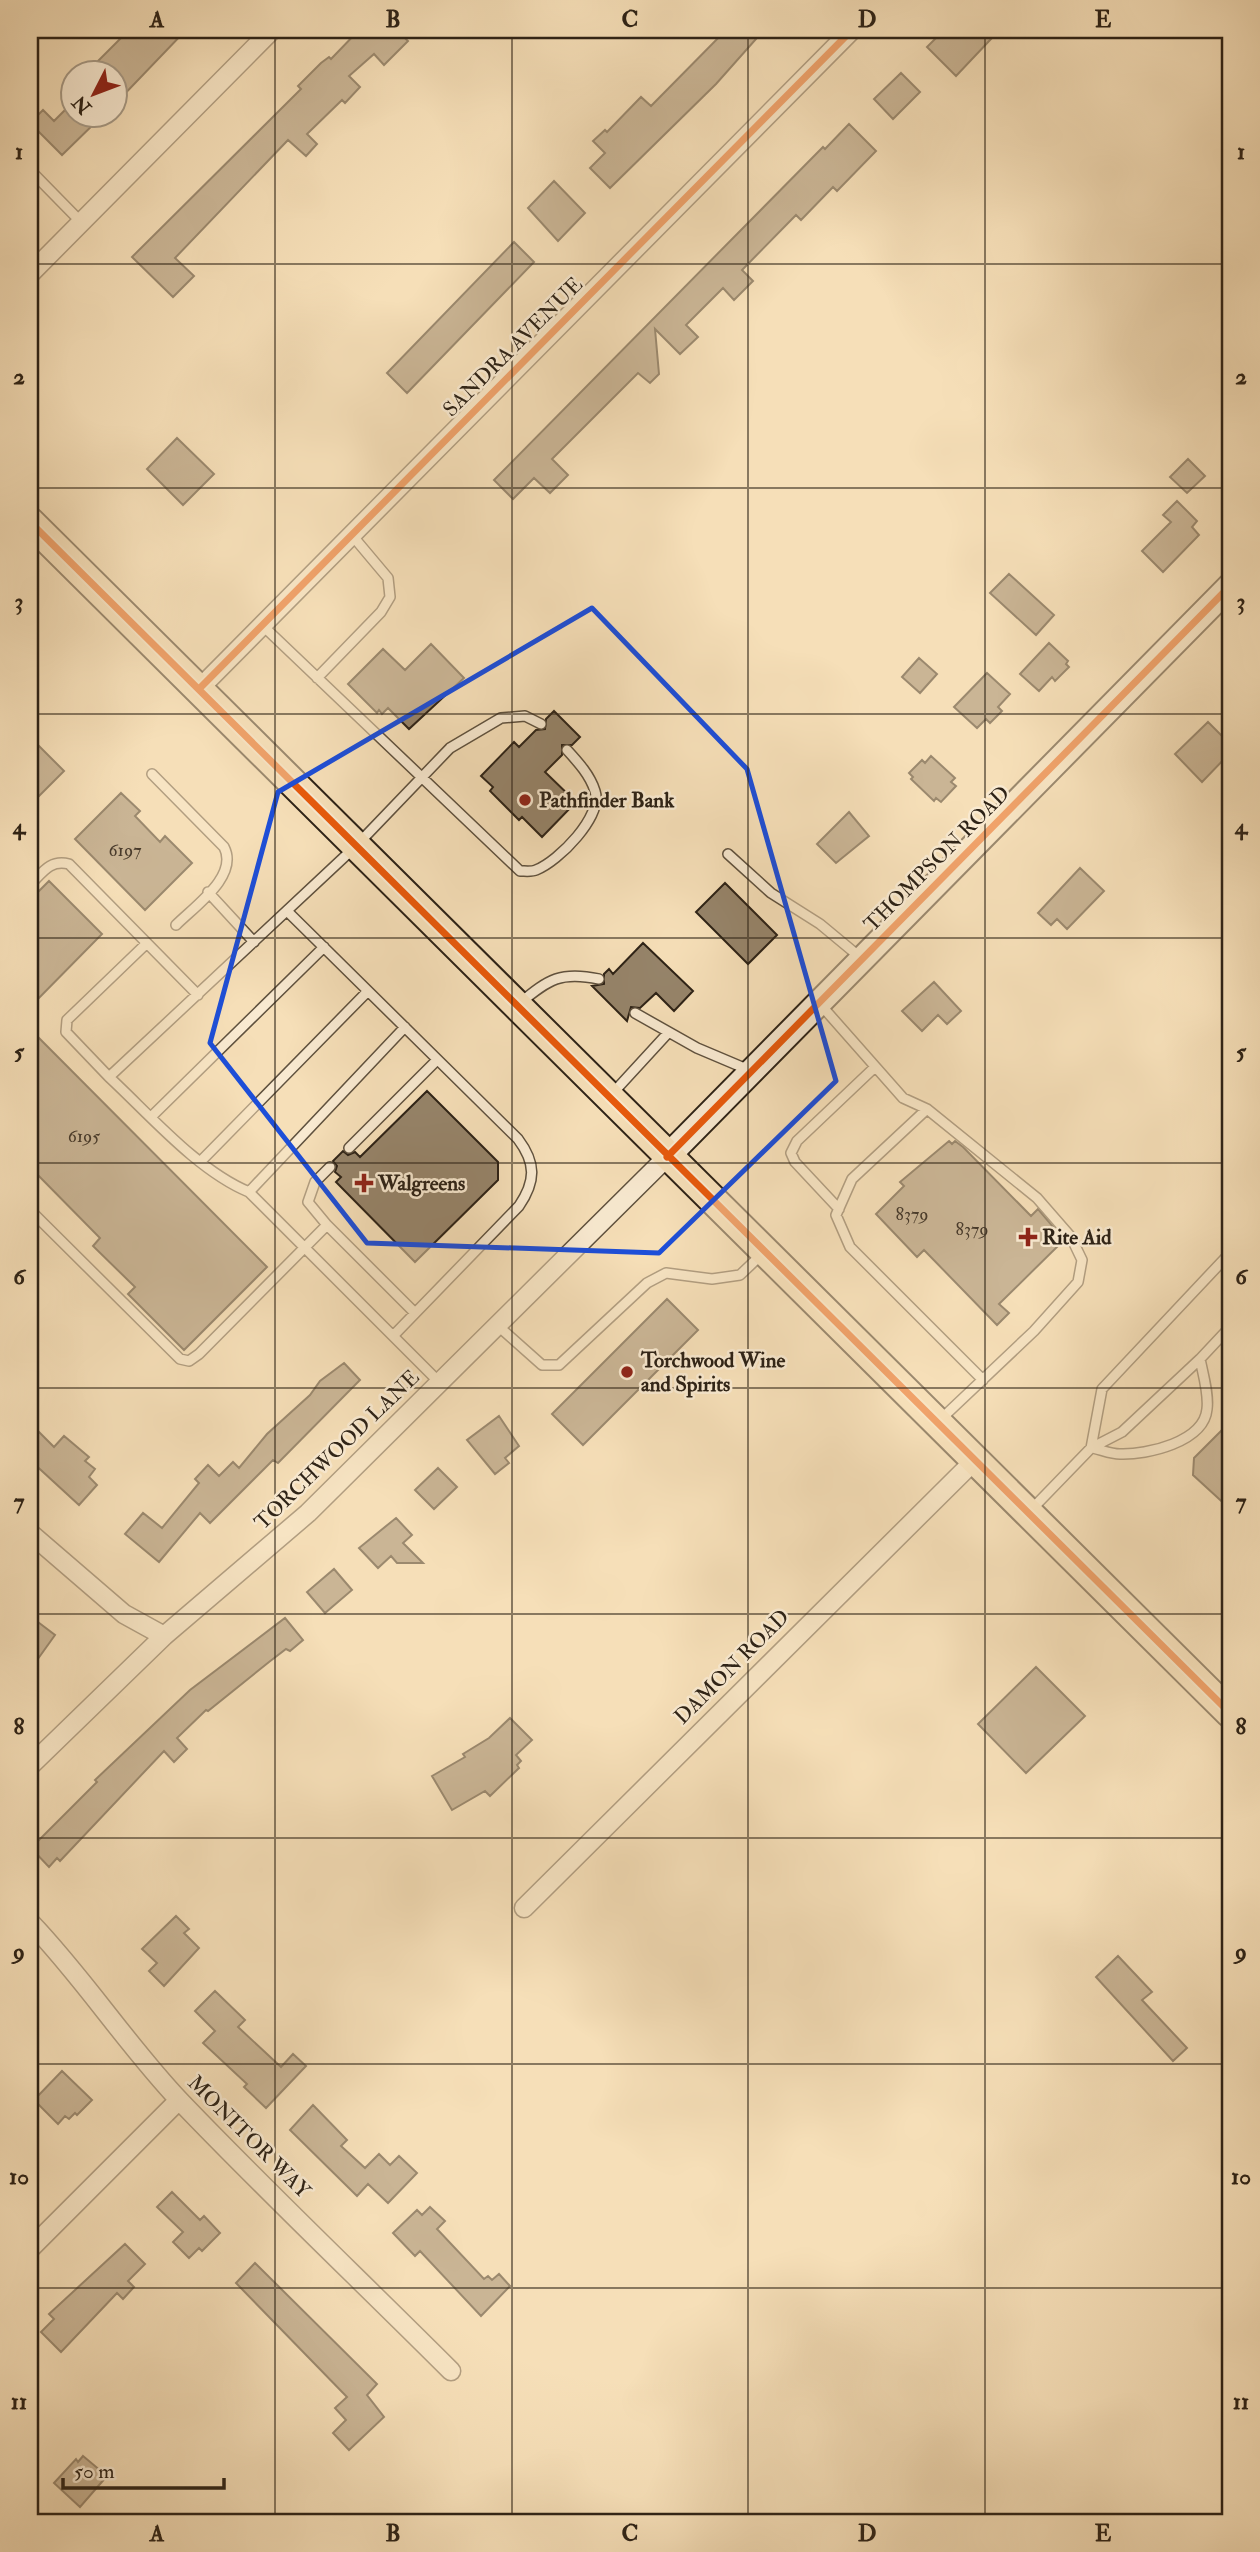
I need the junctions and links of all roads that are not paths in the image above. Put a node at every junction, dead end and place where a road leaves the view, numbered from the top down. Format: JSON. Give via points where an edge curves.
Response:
{"nodes":[{"id":1,"x":272,"y":30,"type":"edge"},
{"id":2,"x":852,"y":30,"type":"edge"},
{"id":3,"x":30,"y":170,"type":"edge"},
{"id":4,"x":81,"y":222,"type":"junction"},
{"id":5,"x":30,"y":274,"type":"edge"},
{"id":6,"x":32,"y":528,"type":"edge"},
{"id":7,"x":351,"y":534,"type":"junction"},
{"id":8,"x":1230,"y":586,"type":"edge"},
{"id":9,"x":261,"y":625,"type":"junction"},
{"id":10,"x":317,"y":678,"type":"junction"},
{"id":11,"x":199,"y":689,"type":"junction"},
{"id":12,"x":541,"y":724,"type":"dead end"},
{"id":13,"x":567,"y":750,"type":"dead end"},
{"id":14,"x":152,"y":775,"type":"dead end"},
{"id":15,"x":421,"y":778,"type":"junction"},
{"id":16,"x":356,"y":846,"type":"junction"},
{"id":17,"x":728,"y":854,"type":"dead end"},
{"id":18,"x":30,"y":885,"type":"edge"},
{"id":19,"x":208,"y":892,"type":"junction"},
{"id":20,"x":287,"y":911,"type":"junction"},
{"id":21,"x":176,"y":925,"type":"dead end"},
{"id":22,"x":254,"y":942,"type":"junction"},
{"id":23,"x":147,"y":943,"type":"junction"},
{"id":24,"x":324,"y":947,"type":"junction"},
{"id":25,"x":863,"y":960,"type":"junction"},
{"id":26,"x":599,"y":979,"type":"dead end"},
{"id":27,"x":368,"y":990,"type":"junction"},
{"id":28,"x":198,"y":995,"type":"junction"},
{"id":29,"x":819,"y":1004,"type":"junction"},
{"id":30,"x":516,"y":1007,"type":"junction"},
{"id":31,"x":635,"y":1013,"type":"dead end"},
{"id":32,"x":405,"y":1027,"type":"junction"},
{"id":33,"x":668,"y":1033,"type":"junction"},
{"id":34,"x":437,"y":1060,"type":"junction"},
{"id":35,"x":875,"y":1067,"type":"junction"},
{"id":36,"x":752,"y":1072,"type":"junction"},
{"id":37,"x":109,"y":1077,"type":"junction"},
{"id":38,"x":608,"y":1098,"type":"junction"},
{"id":39,"x":928,"y":1110,"type":"junction"},
{"id":40,"x":152,"y":1116,"type":"junction"},
{"id":41,"x":349,"y":1148,"type":"dead end"},
{"id":42,"x":667,"y":1157,"type":"junction"},
{"id":43,"x":201,"y":1161,"type":"junction"},
{"id":44,"x":330,"y":1167,"type":"dead end"},
{"id":45,"x":248,"y":1192,"type":"junction"},
{"id":46,"x":839,"y":1209,"type":"junction"},
{"id":47,"x":30,"y":1210,"type":"edge"},
{"id":48,"x":327,"y":1225,"type":"junction"},
{"id":49,"x":305,"y":1247,"type":"junction"},
{"id":50,"x":763,"y":1252,"type":"junction"},
{"id":51,"x":1230,"y":1253,"type":"edge"},
{"id":52,"x":415,"y":1313,"type":"junction"},
{"id":53,"x":497,"y":1325,"type":"junction"},
{"id":54,"x":1230,"y":1327,"type":"edge"},
{"id":55,"x":393,"y":1336,"type":"junction"},
{"id":56,"x":1200,"y":1359,"type":"junction"},
{"id":57,"x":983,"y":1380,"type":"junction"},
{"id":58,"x":440,"y":1383,"type":"junction"},
{"id":59,"x":937,"y":1424,"type":"junction"},
{"id":60,"x":1091,"y":1448,"type":"junction"},
{"id":61,"x":974,"y":1461,"type":"junction"},
{"id":62,"x":1027,"y":1513,"type":"junction"},
{"id":63,"x":30,"y":1533,"type":"edge"},
{"id":64,"x":164,"y":1636,"type":"junction"},
{"id":65,"x":1230,"y":1713,"type":"edge"},
{"id":66,"x":30,"y":1766,"type":"edge"},
{"id":67,"x":524,"y":1908,"type":"dead end"},
{"id":68,"x":30,"y":1922,"type":"edge"},
{"id":69,"x":179,"y":2100,"type":"junction"},
{"id":70,"x":30,"y":2249,"type":"edge"},
{"id":71,"x":451,"y":2371,"type":"dead end"}],
"edges":[{"from":1,"to":4,"type":"street"},
{"from":2,"to":7,"type":"street","name":"SANDRA AVENUE"},
{"from":3,"to":4,"type":"lane"},
{"from":4,"to":5,"type":"street"},
{"from":6,"to":11,"type":"main road"},
{"from":7,"to":9,"type":"street","name":"SANDRA AVENUE"},
{"from":7,"to":10,"type":"lane","via":[[388,578],[390,597]]},
{"from":8,"to":25,"type":"street","name":"THOMPSON ROAD"},
{"from":9,"to":10,"type":"lane"},
{"from":9,"to":11,"type":"street","name":"SANDRA AVENUE"},
{"from":10,"to":15,"type":"lane"},
{"from":11,"to":16,"type":"main road"},
{"from":12,"to":15,"type":"lane","via":[[525,716],[501,718],[450,748]]},
{"from":13,"to":15,"type":"lane","via":[[584,768],[596,792],[596,810],[585,828],[535,871],[520,871],[504,858]]},
{"from":14,"to":19,"type":"lane","via":[[227,854],[225,874]]},
{"from":15,"to":16,"type":"lane"},
{"from":16,"to":20,"type":"lane"},
{"from":16,"to":30,"type":"main road"},
{"from":17,"to":25,"type":"lane","via":[[771,893],[820,924]]},
{"from":18,"to":23,"type":"lane","via":[[51,864],[69,864]]},
{"from":19,"to":21,"type":"lane"},
{"from":19,"to":22,"type":"lane"},
{"from":20,"to":22,"type":"lane"},
{"from":20,"to":24,"type":"lane"},
{"from":22,"to":28,"type":"lane"},
{"from":23,"to":28,"type":"lane"},
{"from":23,"to":37,"type":"lane","via":[[67,1020],[66,1032]]},
{"from":24,"to":27,"type":"lane"},
{"from":24,"to":40,"type":"lane"},
{"from":25,"to":29,"type":"street","name":"THOMPSON ROAD"},
{"from":26,"to":30,"type":"lane","via":[[560,976]]},
{"from":27,"to":32,"type":"lane"},
{"from":27,"to":43,"type":"lane"},
{"from":28,"to":37,"type":"lane"},
{"from":29,"to":35,"type":"lane"},
{"from":29,"to":36,"type":"street","name":"THOMPSON ROAD"},
{"from":30,"to":38,"type":"main road"},
{"from":31,"to":33,"type":"lane"},
{"from":32,"to":34,"type":"lane"},
{"from":32,"to":45,"type":"lane"},
{"from":33,"to":36,"type":"lane"},
{"from":33,"to":38,"type":"lane"},
{"from":34,"to":41,"type":"lane"},
{"from":34,"to":52,"type":"lane","via":[[518,1139],[534,1170],[530,1189],[519,1206]]},
{"from":35,"to":39,"type":"lane","via":[[903,1098]]},
{"from":35,"to":46,"type":"lane","via":[[797,1141],[791,1153]]},
{"from":36,"to":42,"type":"street","name":"THOMPSON ROAD"},
{"from":37,"to":40,"type":"lane"},
{"from":38,"to":42,"type":"main road"},
{"from":39,"to":46,"type":"lane","via":[[852,1179]]},
{"from":39,"to":57,"type":"lane","via":[[1037,1198],[1071,1237],[1082,1260],[1077,1282]]},
{"from":40,"to":43,"type":"lane"},
{"from":42,"to":50,"type":"main road"},
{"from":42,"to":53,"type":"street","name":"TORCHWOOD LANE"},
{"from":43,"to":45,"type":"lane"},
{"from":44,"to":48,"type":"lane","via":[[315,1182],[308,1202]]},
{"from":45,"to":49,"type":"lane"},
{"from":46,"to":57,"type":"lane","via":[[836,1215],[850,1247]]},
{"from":47,"to":49,"type":"lane","via":[[180,1359],[189,1361]]},
{"from":48,"to":49,"type":"lane"},
{"from":48,"to":52,"type":"lane"},
{"from":49,"to":55,"type":"lane"},
{"from":50,"to":53,"type":"lane","via":[[740,1275],[712,1279],[666,1273],[647,1283],[559,1365],[542,1366]]},
{"from":50,"to":59,"type":"main road"},
{"from":51,"to":60,"type":"lane","via":[[1102,1389]]},
{"from":52,"to":55,"type":"lane"},
{"from":53,"to":58,"type":"street","name":"TORCHWOOD LANE"},
{"from":54,"to":56,"type":"lane"},
{"from":55,"to":58,"type":"lane"},
{"from":56,"to":60,"type":"lane","via":[[1122,1432]]},
{"from":56,"to":60,"type":"lane","via":[[1208,1409],[1200,1426],[1150,1450],[1120,1454]]},
{"from":57,"to":59,"type":"lane"},
{"from":58,"to":64,"type":"street","name":"TORCHWOOD LANE","via":[[308,1513]]},
{"from":59,"to":61,"type":"main road"},
{"from":60,"to":62,"type":"lane"},
{"from":61,"to":62,"type":"main road"},
{"from":61,"to":67,"type":"street","name":"DAMON ROAD"},
{"from":62,"to":65,"type":"main road"},
{"from":63,"to":64,"type":"street","via":[[124,1614]]},
{"from":64,"to":66,"type":"street","name":"TORCHWOOD LANE"},
{"from":68,"to":69,"type":"street","name":"MONITOR WAY"},
{"from":69,"to":70,"type":"street"},
{"from":69,"to":71,"type":"street","name":"MONITOR WAY"}]}
